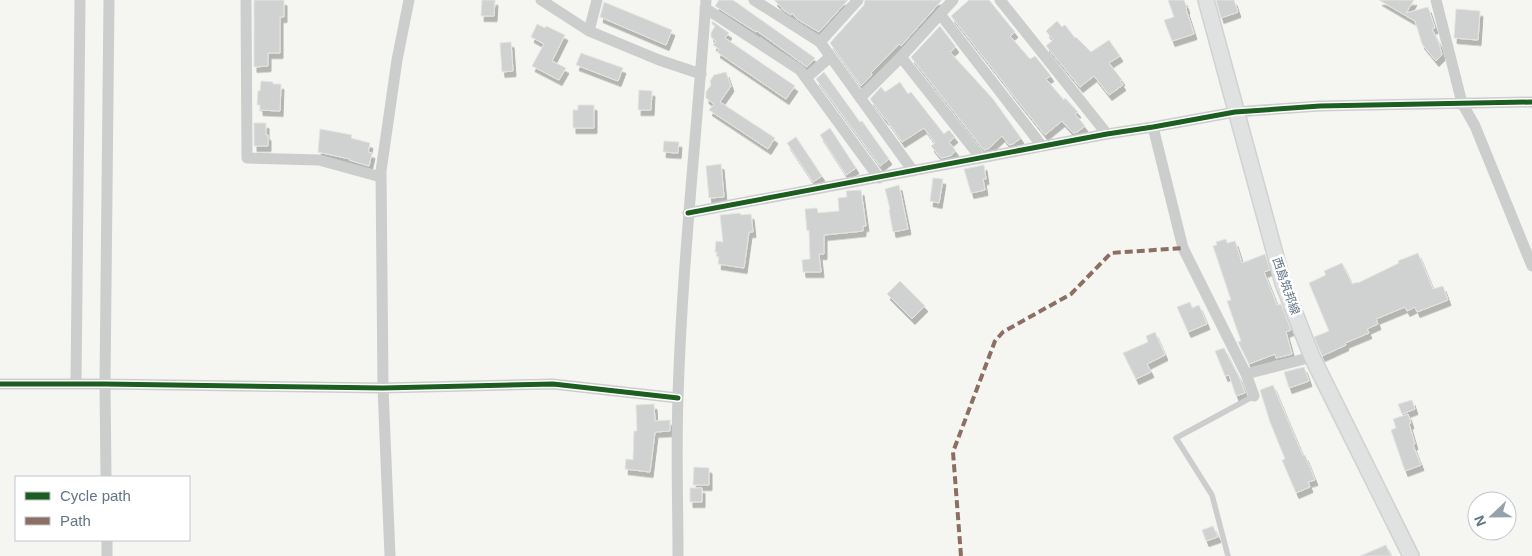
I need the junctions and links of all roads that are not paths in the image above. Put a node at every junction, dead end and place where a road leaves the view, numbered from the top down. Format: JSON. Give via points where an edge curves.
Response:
{"nodes":[{"id":1,"x":80,"y":0,"type":"edge"},
{"id":2,"x":109,"y":0,"type":"edge"},
{"id":3,"x":246,"y":0,"type":"edge"},
{"id":4,"x":409,"y":0,"type":"edge"},
{"id":5,"x":541,"y":0,"type":"edge"},
{"id":6,"x":597,"y":0,"type":"edge"},
{"id":7,"x":754,"y":0,"type":"edge"},
{"id":8,"x":858,"y":0,"type":"edge"},
{"id":9,"x":953,"y":0,"type":"edge"},
{"id":10,"x":1000,"y":0,"type":"edge"},
{"id":11,"x":1206,"y":0,"type":"edge"},
{"id":12,"x":1436,"y":0,"type":"edge"},
{"id":13,"x":705,"y":4,"type":"edge"},
{"id":14,"x":769,"y":4,"type":"edge"},
{"id":15,"x":940,"y":14,"type":"junction"},
{"id":16,"x":589,"y":31,"type":"junction"},
{"id":17,"x":820,"y":42,"type":"junction"},
{"id":18,"x":830,"y":57,"type":"junction"},
{"id":19,"x":901,"y":57,"type":"junction"},
{"id":20,"x":701,"y":74,"type":"junction"},
{"id":21,"x":806,"y":78,"type":"junction"},
{"id":22,"x":860,"y":98,"type":"junction"},
{"id":23,"x":1462,"y":102,"type":"junction"},
{"id":24,"x":1532,"y":102,"type":"edge"},
{"id":25,"x":1236,"y":112,"type":"junction"},
{"id":26,"x":1153,"y":127,"type":"junction"},
{"id":27,"x":1107,"y":134,"type":"junction"},
{"id":28,"x":1042,"y":146,"type":"junction"},
{"id":29,"x":981,"y":158,"type":"junction"},
{"id":30,"x":913,"y":171,"type":"junction"},
{"id":31,"x":381,"y":176,"type":"junction"},
{"id":32,"x":879,"y":178,"type":"junction"},
{"id":33,"x":688,"y":214,"type":"junction"},
{"id":34,"x":1532,"y":266,"type":"edge"},
{"id":35,"x":1312,"y":356,"type":"junction"},
{"id":36,"x":1246,"y":374,"type":"junction"},
{"id":37,"x":0,"y":384,"type":"edge"},
{"id":38,"x":76,"y":384,"type":"junction"},
{"id":39,"x":105,"y":384,"type":"junction"},
{"id":40,"x":383,"y":388,"type":"junction"},
{"id":41,"x":1254,"y":396,"type":"joint"},
{"id":42,"x":678,"y":398,"type":"junction"},
{"id":43,"x":106,"y":476,"type":"edge"},
{"id":44,"x":107,"y":541,"type":"edge"},
{"id":45,"x":107,"y":556,"type":"edge"},
{"id":46,"x":390,"y":556,"type":"edge"},
{"id":47,"x":678,"y":556,"type":"edge"},
{"id":48,"x":1228,"y":556,"type":"edge"},
{"id":49,"x":1411,"y":556,"type":"edge"}],
"edges":[{"from":1,"to":38,"type":"street"},
{"from":2,"to":39,"type":"street"},
{"from":3,"to":31,"type":"street","via":[[247,158],[319,160]]},
{"from":4,"to":31,"type":"street"},
{"from":5,"to":16,"type":"street"},
{"from":6,"to":16,"type":"street"},
{"from":7,"to":14,"type":"street"},
{"from":8,"to":17,"type":"street"},
{"from":9,"to":15,"type":"street"},
{"from":10,"to":27,"type":"street"},
{"from":11,"to":25,"type":"main road","name":"西島筑邦線"},
{"from":12,"to":23,"type":"street"},
{"from":13,"to":20,"type":"street"},
{"from":13,"to":21,"type":"street","via":[[800,70]]},
{"from":14,"to":17,"type":"street"},
{"from":15,"to":19,"type":"street"},
{"from":15,"to":28,"type":"street"},
{"from":16,"to":20,"type":"street"},
{"from":17,"to":18,"type":"street"},
{"from":18,"to":21,"type":"street"},
{"from":18,"to":22,"type":"street"},
{"from":19,"to":22,"type":"street"},
{"from":19,"to":29,"type":"street"},
{"from":20,"to":33,"type":"street"},
{"from":21,"to":32,"type":"street"},
{"from":22,"to":30,"type":"street"},
{"from":23,"to":24,"type":"street"},
{"from":23,"to":25,"type":"street"},
{"from":23,"to":34,"type":"street","via":[[1475,126]]},
{"from":25,"to":26,"type":"street"},
{"from":25,"to":35,"type":"main road","name":"西島筑邦線","via":[[1283,283]]},
{"from":26,"to":27,"type":"street"},
{"from":26,"to":36,"type":"street","via":[[1183,248]]},
{"from":27,"to":28,"type":"street"},
{"from":28,"to":29,"type":"street"},
{"from":29,"to":30,"type":"street"},
{"from":30,"to":32,"type":"street"},
{"from":31,"to":40,"type":"street"},
{"from":32,"to":33,"type":"street"},
{"from":33,"to":42,"type":"street"},
{"from":35,"to":36,"type":"street"},
{"from":35,"to":49,"type":"main road","name":"西島筑邦線"},
{"from":36,"to":41,"type":"street"},
{"from":37,"to":38,"type":"street"},
{"from":38,"to":39,"type":"street"},
{"from":39,"to":40,"type":"street"},
{"from":39,"to":43,"type":"street"},
{"from":40,"to":42,"type":"street","via":[[553,384]]},
{"from":40,"to":46,"type":"street"},
{"from":41,"to":48,"type":"lane","via":[[1176,438],[1212,495]]},
{"from":42,"to":47,"type":"street"},
{"from":44,"to":45,"type":"street"}]}
